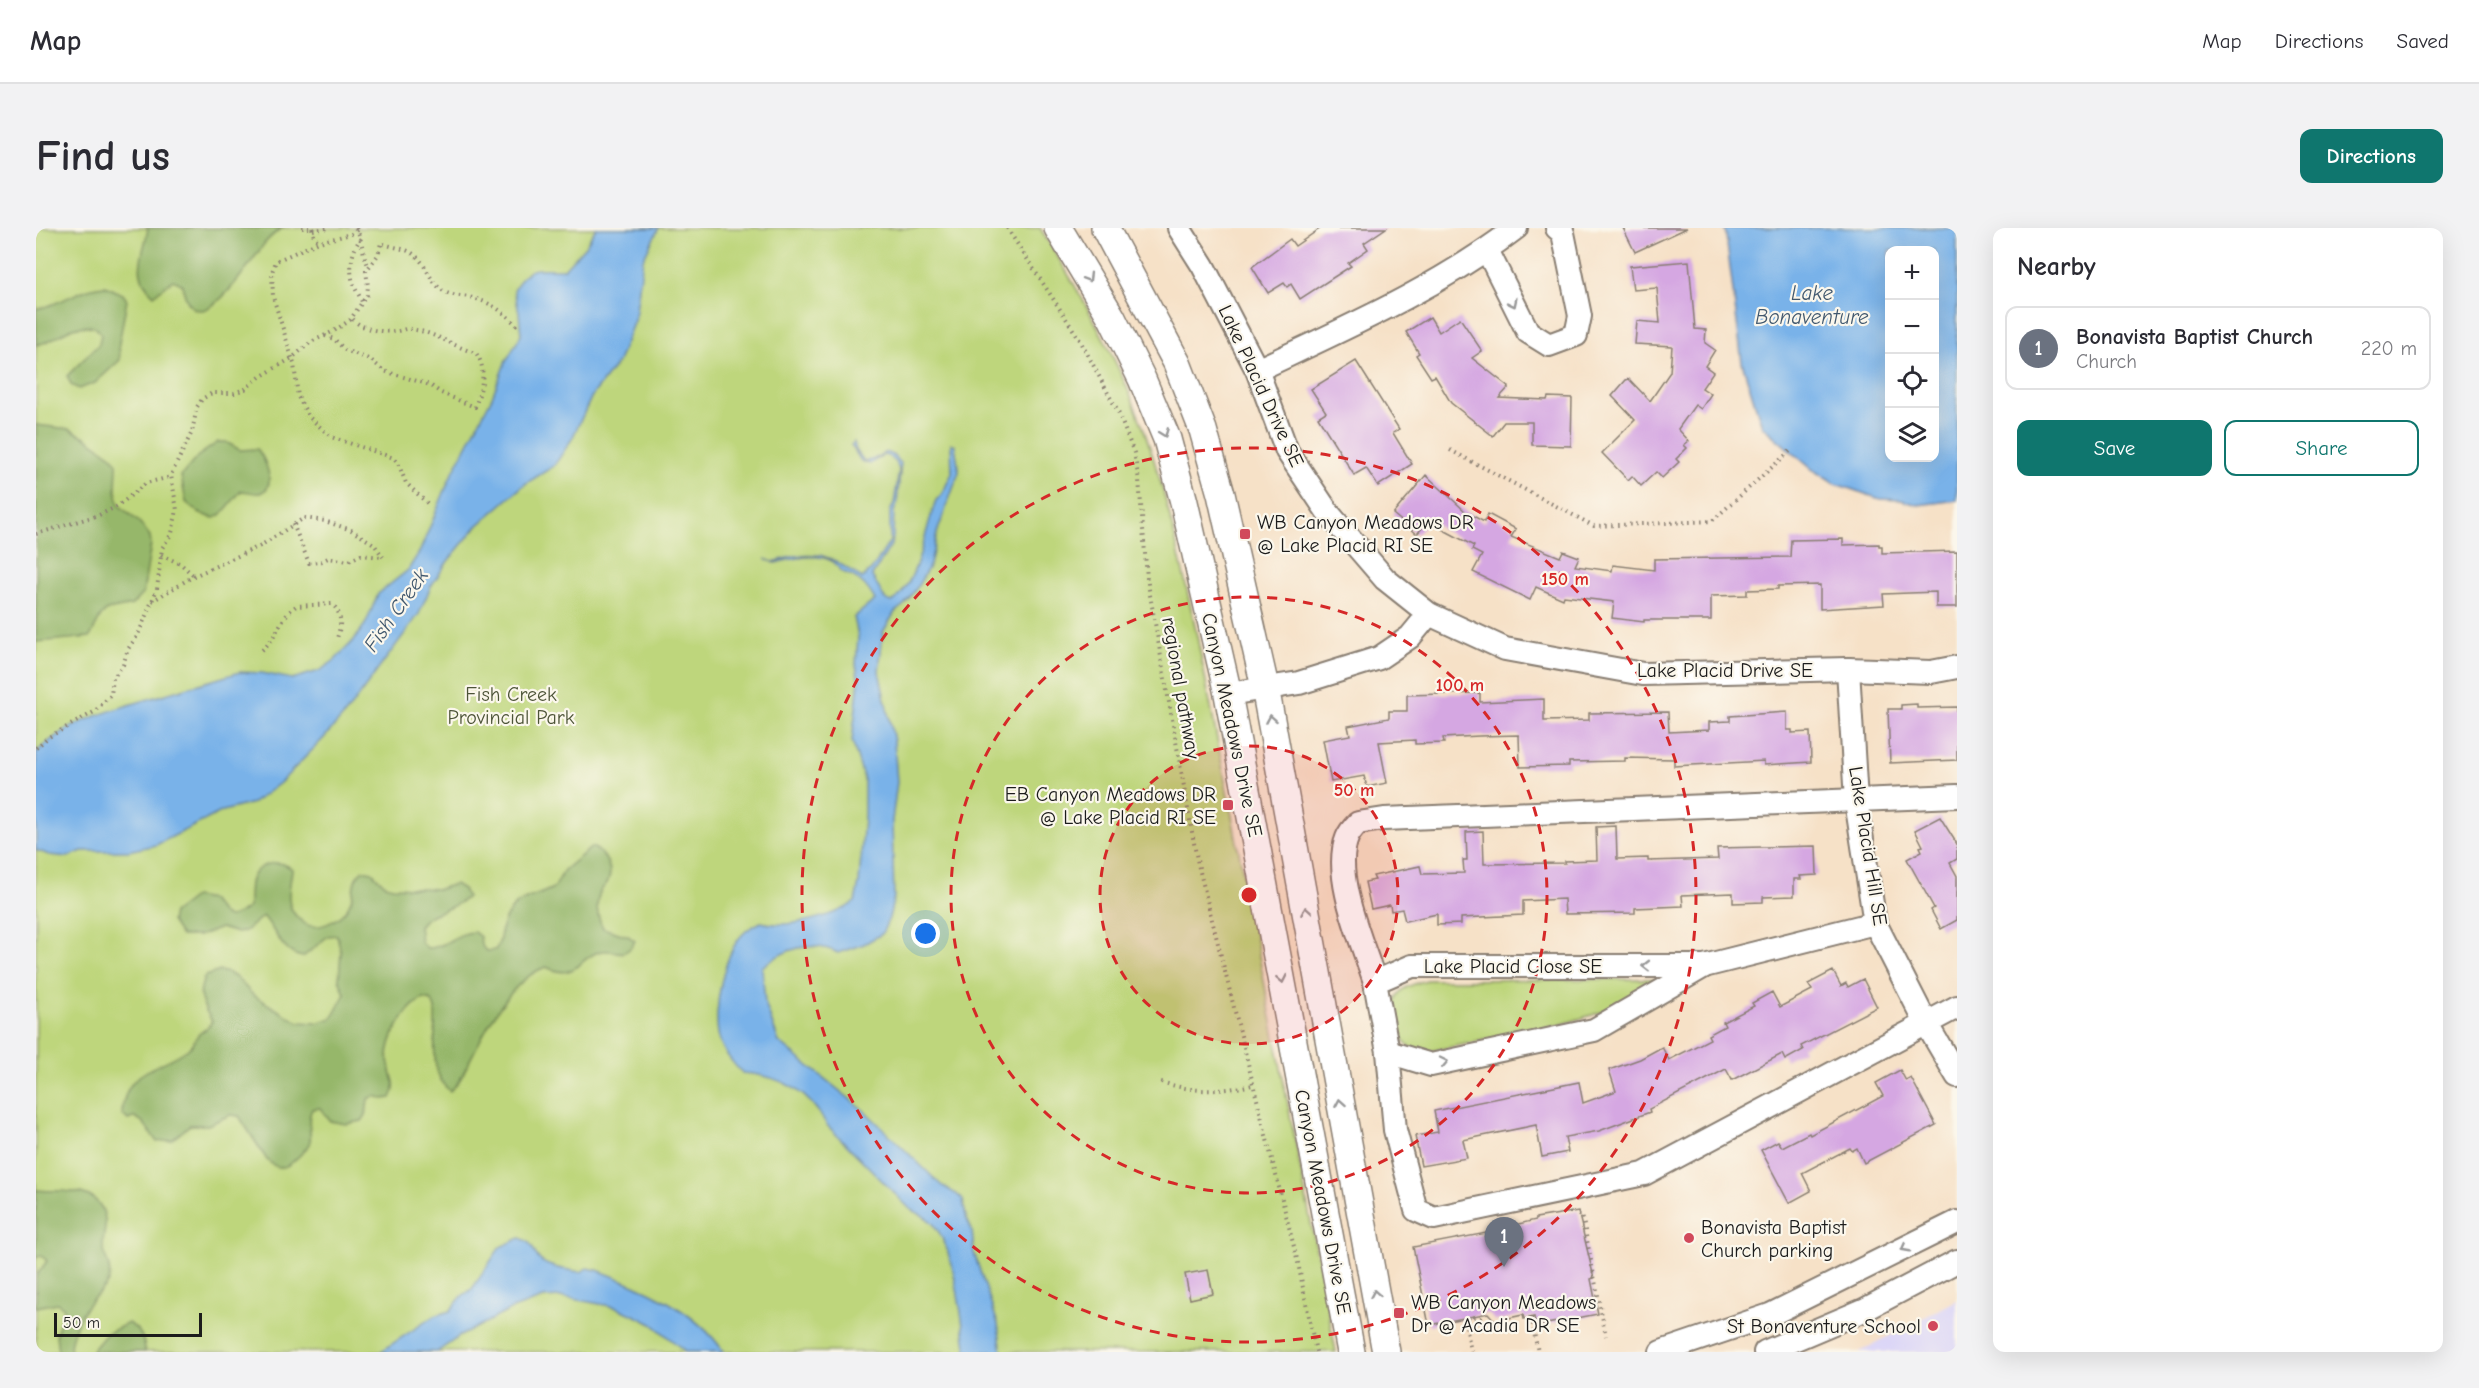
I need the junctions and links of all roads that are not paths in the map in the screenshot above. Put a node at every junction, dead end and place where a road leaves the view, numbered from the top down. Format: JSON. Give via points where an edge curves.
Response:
{"nodes":[{"id":1,"x":1058,"y":228,"type":"edge"},
{"id":2,"x":1105,"y":228,"type":"edge"},
{"id":3,"x":1179,"y":228,"type":"edge"},
{"id":4,"x":1516,"y":228,"type":"edge"},
{"id":5,"x":1557,"y":228,"type":"edge"},
{"id":6,"x":1487,"y":250,"type":"junction"},
{"id":7,"x":1257,"y":370,"type":"junction"},
{"id":8,"x":1429,"y":614,"type":"junction"},
{"id":9,"x":1957,"y":667,"type":"edge"},
{"id":10,"x":1848,"y":669,"type":"junction"},
{"id":11,"x":1265,"y":687,"type":"junction"},
{"id":12,"x":1228,"y":694,"type":"junction"},
{"id":13,"x":1957,"y":796,"type":"edge"},
{"id":14,"x":1857,"y":801,"type":"junction"},
{"id":15,"x":1875,"y":923,"type":"junction"},
{"id":16,"x":1704,"y":966,"type":"junction"},
{"id":17,"x":1375,"y":982,"type":"junction"},
{"id":18,"x":1957,"y":1007,"type":"edge"},
{"id":19,"x":1926,"y":1023,"type":"junction"},
{"id":20,"x":1388,"y":1052,"type":"junction"},
{"id":21,"x":1957,"y":1076,"type":"edge"},
{"id":22,"x":1957,"y":1222,"type":"edge"},
{"id":23,"x":1957,"y":1262,"type":"edge"},
{"id":24,"x":1351,"y":1352,"type":"edge"},
{"id":25,"x":1386,"y":1352,"type":"edge"},
{"id":26,"x":1661,"y":1352,"type":"edge"},
{"id":27,"x":1765,"y":1352,"type":"edge"}],
"edges":[{"from":1,"to":12,"type":"main road","name":"Canyon Meadows Drive SE","one_way":true,"via":[[1112,318],[1167,439]]},
{"from":2,"to":11,"type":"main road","name":"Canyon Meadows Drive SE","via":[[1177,363],[1203,430]]},
{"from":3,"to":7,"type":"street","name":"Lake Placid Drive SE"},
{"from":4,"to":6,"type":"street"},
{"from":6,"to":5,"type":"street","one_way":true,"via":[[1527,332],[1549,345],[1576,335],[1580,316],[1563,233]]},
{"from":6,"to":7,"type":"street","via":[[1384,310]]},
{"from":7,"to":8,"type":"street","name":"Lake Placid Drive SE","via":[[1287,451],[1329,514],[1385,579]]},
{"from":8,"to":10,"type":"street","name":"Lake Placid Drive SE","via":[[1505,649],[1643,674]]},
{"from":8,"to":11,"type":"street","via":[[1410,637],[1379,658],[1299,683]]},
{"from":9,"to":10,"type":"street","name":"Lake Placid Drive SE","via":[[1931,672]]},
{"from":10,"to":14,"type":"street","name":"Lake Placid Hill SE"},
{"from":11,"to":12,"type":"street"},
{"from":25,"to":11,"type":"main road","name":"Canyon Meadows Drive SE","one_way":true},
{"from":12,"to":24,"type":"main road","name":"Canyon Meadows Drive SE","one_way":true},
{"from":13,"to":14,"type":"street"},
{"from":14,"to":15,"type":"street","name":"Lake Placid Hill SE"},
{"from":14,"to":17,"type":"street","via":[[1358,823],[1347,837],[1342,867]]},
{"from":15,"to":16,"type":"street","name":"Lake Placid Close SE"},
{"from":15,"to":19,"type":"street","name":"Lake Placid Hill SE"},
{"from":16,"to":17,"type":"street","name":"Lake Placid Close SE","one_way":true,"via":[[1412,966]]},
{"from":20,"to":16,"type":"street","name":"Lake Placid Close SE","one_way":true,"via":[[1431,1065],[1594,1030]]},
{"from":17,"to":20,"type":"street"},
{"from":18,"to":19,"type":"street"},
{"from":19,"to":20,"type":"street","via":[[1644,1174],[1434,1218],[1416,1210],[1395,1130]]},
{"from":19,"to":21,"type":"street","name":"Lake Placid Hill SE"},
{"from":22,"to":26,"type":"street","one_way":true,"via":[[1770,1315]]},
{"from":23,"to":27,"type":"street","via":[[1864,1310]]}]}
